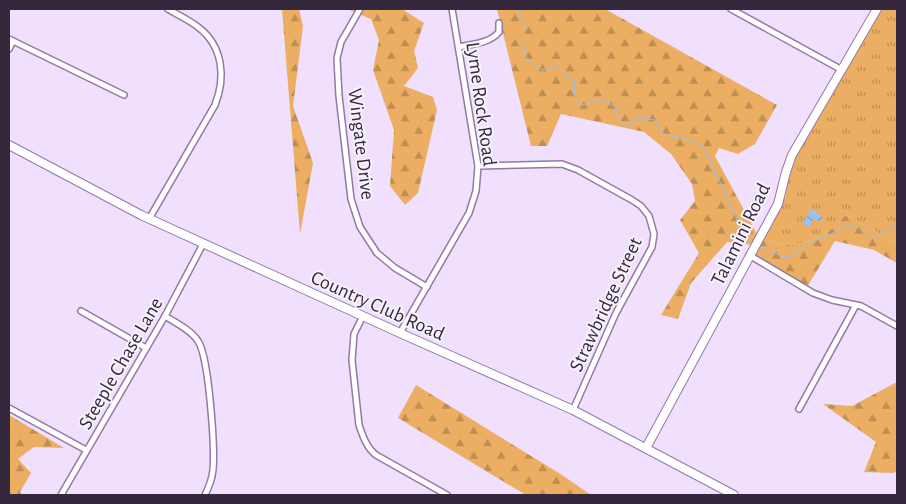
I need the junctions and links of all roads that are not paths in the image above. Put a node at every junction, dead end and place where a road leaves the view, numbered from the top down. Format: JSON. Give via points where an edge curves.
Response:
{"nodes":[{"id":1,"x":168,"y":9,"type":"edge"},
{"id":2,"x":360,"y":9,"type":"edge"},
{"id":3,"x":452,"y":9,"type":"edge"},
{"id":4,"x":731,"y":9,"type":"edge"},
{"id":5,"x":877,"y":9,"type":"edge"},
{"id":6,"x":499,"y":23,"type":"dead end"},
{"id":7,"x":11,"y":40,"type":"edge"},
{"id":8,"x":459,"y":47,"type":"junction"},
{"id":9,"x":9,"y":49,"type":"edge"},
{"id":10,"x":842,"y":70,"type":"junction"},
{"id":11,"x":124,"y":95,"type":"dead end"},
{"id":12,"x":9,"y":145,"type":"edge"},
{"id":13,"x":478,"y":166,"type":"junction"},
{"id":14,"x":149,"y":219,"type":"junction"},
{"id":15,"x":203,"y":244,"type":"junction"},
{"id":16,"x":749,"y":255,"type":"junction"},
{"id":17,"x":427,"y":287,"type":"junction"},
{"id":18,"x":856,"y":305,"type":"junction"},
{"id":19,"x":82,"y":311,"type":"dead end"},
{"id":20,"x":164,"y":316,"type":"junction"},
{"id":21,"x":363,"y":316,"type":"junction"},
{"id":22,"x":897,"y":326,"type":"edge"},
{"id":23,"x":400,"y":333,"type":"junction"},
{"id":24,"x":146,"y":348,"type":"junction"},
{"id":25,"x":9,"y":408,"type":"edge"},
{"id":26,"x":799,"y":409,"type":"dead end"},
{"id":27,"x":573,"y":410,"type":"junction"},
{"id":28,"x":646,"y":448,"type":"junction"},
{"id":29,"x":86,"y":450,"type":"junction"},
{"id":30,"x":61,"y":495,"type":"edge"},
{"id":31,"x":205,"y":495,"type":"edge"},
{"id":32,"x":447,"y":495,"type":"edge"},
{"id":33,"x":734,"y":495,"type":"edge"}],
"edges":[{"from":1,"to":14,"type":"street","via":[[200,28],[214,45],[222,69],[220,92]]},
{"from":2,"to":17,"type":"street","name":"Wingate Drive","via":[[340,42],[337,58],[351,199],[360,227],[377,252],[395,268]]},
{"from":3,"to":8,"type":"street","name":"Lyme Rock Road"},
{"from":4,"to":10,"type":"street"},
{"from":5,"to":10,"type":"street","name":"Talamini Road"},
{"from":6,"to":8,"type":"street","via":[[499,32],[494,37]]},
{"from":7,"to":9,"type":"street"},
{"from":7,"to":11,"type":"street"},
{"from":8,"to":13,"type":"street","name":"Lyme Rock Road"},
{"from":10,"to":16,"type":"street","name":"Talamini Road","via":[[792,155],[778,204]]},
{"from":12,"to":14,"type":"street","name":"Country Club Road"},
{"from":13,"to":17,"type":"street","name":"Lyme Rock Road","via":[[473,205]]},
{"from":13,"to":27,"type":"street","name":"Strawbridge Street","via":[[562,164],[637,203],[646,211],[653,226],[652,247],[616,313]]},
{"from":14,"to":15,"type":"street","name":"Country Club Road"},
{"from":15,"to":20,"type":"street","name":"Steeple Chase Lane"},
{"from":15,"to":21,"type":"street","name":"Country Club Road"},
{"from":16,"to":18,"type":"street","via":[[813,293]]},
{"from":16,"to":28,"type":"street","name":"Talamini Road"},
{"from":17,"to":23,"type":"street","name":"Lyme Rock Road"},
{"from":18,"to":22,"type":"street"},
{"from":18,"to":26,"type":"street"},
{"from":19,"to":24,"type":"street"},
{"from":20,"to":24,"type":"street","name":"Steeple Chase Lane"},
{"from":20,"to":31,"type":"street","via":[[194,336],[204,359],[214,451],[211,483]]},
{"from":21,"to":23,"type":"street","name":"Country Club Road"},
{"from":21,"to":32,"type":"street","via":[[354,334],[352,360],[362,436],[376,455]]},
{"from":23,"to":27,"type":"street","name":"Country Club Road"},
{"from":24,"to":29,"type":"street","name":"Steeple Chase Lane"},
{"from":25,"to":29,"type":"street"},
{"from":27,"to":28,"type":"street","name":"Country Club Road"},
{"from":28,"to":33,"type":"street","name":"Country Club Road"},
{"from":29,"to":30,"type":"street","name":"Steeple Chase Lane"}]}
